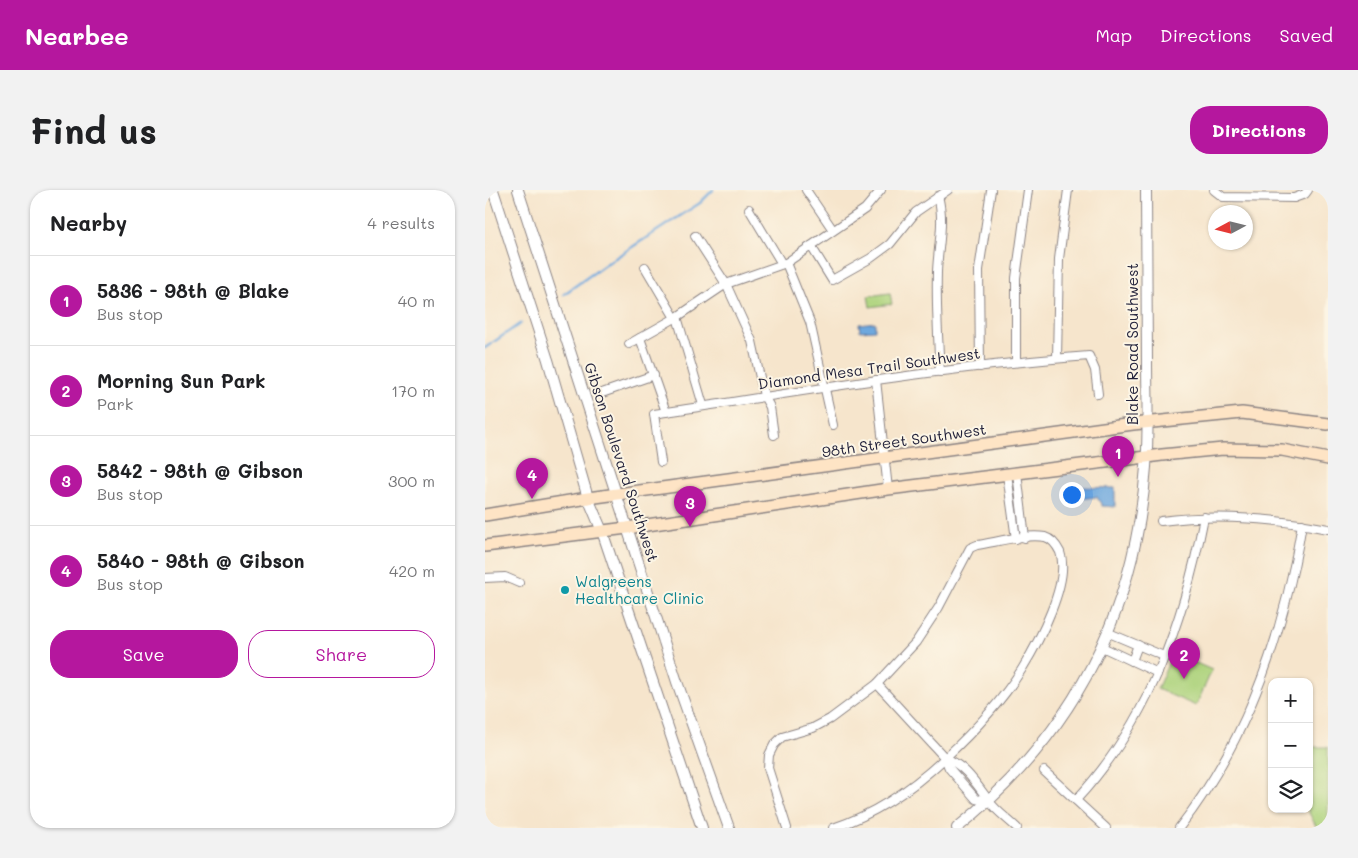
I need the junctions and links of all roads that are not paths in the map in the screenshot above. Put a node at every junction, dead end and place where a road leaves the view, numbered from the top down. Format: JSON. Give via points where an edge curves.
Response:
{"nodes":[{"id":1,"x":493,"y":190,"type":"edge"},
{"id":2,"x":518,"y":190,"type":"edge"},
{"id":3,"x":806,"y":190,"type":"edge"},
{"id":4,"x":881,"y":190,"type":"edge"},
{"id":5,"x":949,"y":190,"type":"edge"},
{"id":6,"x":991,"y":190,"type":"edge"},
{"id":7,"x":1028,"y":190,"type":"edge"},
{"id":8,"x":1068,"y":190,"type":"edge"},
{"id":9,"x":1146,"y":190,"type":"edge"},
{"id":10,"x":1214,"y":191,"type":"edge"},
{"id":11,"x":1306,"y":192,"type":"edge"},
{"id":12,"x":938,"y":196,"type":"junction"},
{"id":13,"x":749,"y":209,"type":"dead end"},
{"id":14,"x":833,"y":230,"type":"junction"},
{"id":15,"x":695,"y":236,"type":"dead end"},
{"id":16,"x":811,"y":246,"type":"junction"},
{"id":17,"x":784,"y":263,"type":"junction"},
{"id":18,"x":645,"y":267,"type":"dead end"},
{"id":19,"x":726,"y":284,"type":"junction"},
{"id":20,"x":676,"y":318,"type":"junction"},
{"id":21,"x":640,"y":338,"type":"junction"},
{"id":22,"x":629,"y":344,"type":"dead end"},
{"id":23,"x":1057,"y":358,"type":"junction"},
{"id":24,"x":1016,"y":362,"type":"junction"},
{"id":25,"x":980,"y":367,"type":"junction"},
{"id":26,"x":940,"y":372,"type":"junction"},
{"id":27,"x":654,"y":376,"type":"junction"},
{"id":28,"x":876,"y":380,"type":"junction"},
{"id":29,"x":823,"y":388,"type":"junction"},
{"id":30,"x":602,"y":393,"type":"dead end"},
{"id":31,"x":1098,"y":394,"type":"dead end"},
{"id":32,"x":763,"y":396,"type":"junction"},
{"id":33,"x":703,"y":405,"type":"junction"},
{"id":34,"x":666,"y":412,"type":"junction"},
{"id":35,"x":1148,"y":423,"type":"junction"},
{"id":36,"x":1328,"y":424,"type":"edge"},
{"id":37,"x":833,"y":425,"type":"dead end"},
{"id":38,"x":774,"y":435,"type":"dead end"},
{"id":39,"x":1147,"y":456,"type":"junction"},
{"id":40,"x":885,"y":457,"type":"junction"},
{"id":41,"x":1328,"y":460,"type":"edge"},
{"id":42,"x":661,"y":462,"type":"dead end"},
{"id":43,"x":1012,"y":474,"type":"junction"},
{"id":44,"x":888,"y":488,"type":"junction"},
{"id":45,"x":617,"y":494,"type":"junction"},
{"id":46,"x":588,"y":498,"type":"junction"},
{"id":47,"x":1020,"y":500,"type":"junction"},
{"id":48,"x":1011,"y":501,"type":"junction"},
{"id":49,"x":485,"y":515,"type":"edge"},
{"id":50,"x":1204,"y":517,"type":"junction"},
{"id":51,"x":1161,"y":521,"type":"dead end"},
{"id":52,"x":1302,"y":524,"type":"junction"},
{"id":53,"x":627,"y":528,"type":"junction"},
{"id":54,"x":1328,"y":529,"type":"edge"},
{"id":55,"x":602,"y":531,"type":"junction"},
{"id":56,"x":1025,"y":538,"type":"junction"},
{"id":57,"x":1016,"y":539,"type":"junction"},
{"id":58,"x":485,"y":546,"type":"edge"},
{"id":59,"x":485,"y":578,"type":"edge"},
{"id":60,"x":519,"y":582,"type":"dead end"},
{"id":61,"x":1109,"y":633,"type":"junction"},
{"id":62,"x":1138,"y":644,"type":"junction"},
{"id":63,"x":1102,"y":648,"type":"junction"},
{"id":64,"x":1166,"y":656,"type":"junction"},
{"id":65,"x":1132,"y":661,"type":"junction"},
{"id":66,"x":1158,"y":673,"type":"junction"},
{"id":67,"x":877,"y":684,"type":"junction"},
{"id":68,"x":945,"y":758,"type":"junction"},
{"id":69,"x":1045,"y":771,"type":"dead end"},
{"id":70,"x":972,"y":779,"type":"junction"},
{"id":71,"x":964,"y":786,"type":"junction"},
{"id":72,"x":1077,"y":800,"type":"junction"},
{"id":73,"x":989,"y":802,"type":"junction"},
{"id":74,"x":702,"y":828,"type":"edge"},
{"id":75,"x":729,"y":828,"type":"edge"},
{"id":76,"x":787,"y":828,"type":"edge"},
{"id":77,"x":833,"y":828,"type":"edge"},
{"id":78,"x":957,"y":828,"type":"edge"},
{"id":79,"x":1017,"y":828,"type":"edge"},
{"id":80,"x":1106,"y":828,"type":"edge"},
{"id":81,"x":1179,"y":828,"type":"edge"}],
"edges":[{"from":1,"to":46,"type":"street"},
{"from":2,"to":45,"type":"street","name":"Gibson Boulevard Southwest"},
{"from":3,"to":14,"type":"street"},
{"from":4,"to":14,"type":"street","via":[[865,209]]},
{"from":5,"to":12,"type":"street"},
{"from":6,"to":25,"type":"street","via":[[979,270]]},
{"from":7,"to":24,"type":"street","via":[[1016,278]]},
{"from":8,"to":23,"type":"street","via":[[1059,259]]},
{"from":9,"to":35,"type":"street","name":"Blake Road Southwest"},
{"from":10,"to":11,"type":"street","via":[[1223,197],[1294,198]]},
{"from":12,"to":16,"type":"street","via":[[916,212],[890,244],[832,280]]},
{"from":12,"to":26,"type":"street","via":[[943,212],[937,272]]},
{"from":13,"to":17,"type":"street"},
{"from":14,"to":16,"type":"street"},
{"from":15,"to":19,"type":"street"},
{"from":16,"to":17,"type":"street"},
{"from":17,"to":19,"type":"street"},
{"from":17,"to":29,"type":"street","via":[[810,322]]},
{"from":18,"to":20,"type":"street"},
{"from":19,"to":20,"type":"street"},
{"from":19,"to":32,"type":"street","via":[[752,341]]},
{"from":20,"to":21,"type":"street"},
{"from":20,"to":33,"type":"street"},
{"from":21,"to":22,"type":"street"},
{"from":21,"to":27,"type":"street"},
{"from":23,"to":24,"type":"street","name":"Diamond Mesa Trail Southwest"},
{"from":23,"to":31,"type":"street","name":"Diamond Mesa Trail Southwest","via":[[1089,356],[1095,370]]},
{"from":24,"to":25,"type":"street","name":"Diamond Mesa Trail Southwest"},
{"from":25,"to":26,"type":"street","name":"Diamond Mesa Trail Southwest"},
{"from":26,"to":28,"type":"street","name":"Diamond Mesa Trail Southwest"},
{"from":27,"to":30,"type":"street"},
{"from":27,"to":34,"type":"street"},
{"from":28,"to":29,"type":"street","name":"Diamond Mesa Trail Southwest"},
{"from":28,"to":40,"type":"street"},
{"from":29,"to":32,"type":"street","name":"Diamond Mesa Trail Southwest"},
{"from":29,"to":37,"type":"street"},
{"from":32,"to":33,"type":"street","name":"Diamond Mesa Trail Southwest"},
{"from":32,"to":38,"type":"street","via":[[769,407]]},
{"from":33,"to":34,"type":"street","name":"Diamond Mesa Trail Southwest"},
{"from":34,"to":42,"type":"street","name":"Diamond Mesa Trail Southwest","via":[[654,414]]},
{"from":35,"to":36,"type":"main road","name":"98th Street Southwest","via":[[1242,413]]},
{"from":35,"to":39,"type":"street","name":"Blake Road Southwest"},
{"from":35,"to":40,"type":"main road","name":"98th Street Southwest"},
{"from":39,"to":41,"type":"main road","via":[[1223,449],[1282,450]]},
{"from":39,"to":43,"type":"main road"},
{"from":39,"to":61,"type":"street","name":"Blake Road Southwest","via":[[1132,556]]},
{"from":40,"to":44,"type":"street"},
{"from":40,"to":45,"type":"main road","name":"98th Street Southwest"},
{"from":43,"to":44,"type":"main road"},
{"from":43,"to":47,"type":"street"},
{"from":43,"to":48,"type":"street"},
{"from":44,"to":53,"type":"main road"},
{"from":45,"to":46,"type":"main road","name":"98th Street Southwest"},
{"from":45,"to":53,"type":"street","name":"Gibson Boulevard Southwest"},
{"from":46,"to":49,"type":"main road","name":"98th Street Southwest"},
{"from":46,"to":55,"type":"street"},
{"from":47,"to":48,"type":"street"},
{"from":47,"to":56,"type":"street"},
{"from":48,"to":57,"type":"street"},
{"from":50,"to":51,"type":"street"},
{"from":50,"to":52,"type":"street"},
{"from":50,"to":64,"type":"street","via":[[1192,575]]},
{"from":52,"to":54,"type":"street"},
{"from":52,"to":81,"type":"street","via":[[1284,612],[1257,692],[1222,762]]},
{"from":53,"to":55,"type":"main road"},
{"from":53,"to":75,"type":"street","name":"Gibson Boulevard Southwest"},
{"from":55,"to":58,"type":"main road"},
{"from":55,"to":74,"type":"street"},
{"from":56,"to":57,"type":"street"},
{"from":56,"to":68,"type":"street","via":[[1046,537],[1057,545],[1063,559],[1063,575],[1056,601],[1022,669],[985,716]]},
{"from":57,"to":67,"type":"street","via":[[970,548],[939,607],[916,642]]},
{"from":59,"to":60,"type":"street","via":[[505,577]]},
{"from":61,"to":62,"type":"street"},
{"from":61,"to":63,"type":"street","name":"Blake Road Southwest"},
{"from":62,"to":64,"type":"street"},
{"from":62,"to":65,"type":"street"},
{"from":63,"to":65,"type":"street"},
{"from":63,"to":73,"type":"street","name":"Blake Road Southwest","via":[[1072,703],[1046,740]]},
{"from":64,"to":66,"type":"street"},
{"from":65,"to":66,"type":"street"},
{"from":66,"to":72,"type":"street","via":[[1113,753]]},
{"from":67,"to":68,"type":"street"},
{"from":67,"to":76,"type":"street","via":[[830,719],[782,737],[772,749],[768,768]]},
{"from":68,"to":70,"type":"street","via":[[955,761]]},
{"from":68,"to":71,"type":"street"},
{"from":68,"to":77,"type":"street","via":[[888,803]]},
{"from":69,"to":72,"type":"street"},
{"from":70,"to":71,"type":"street"},
{"from":70,"to":73,"type":"street"},
{"from":71,"to":73,"type":"street","via":[[976,799]]},
{"from":72,"to":80,"type":"street"},
{"from":73,"to":78,"type":"street","name":"Blake Road Southwest"},
{"from":73,"to":79,"type":"street"}]}
